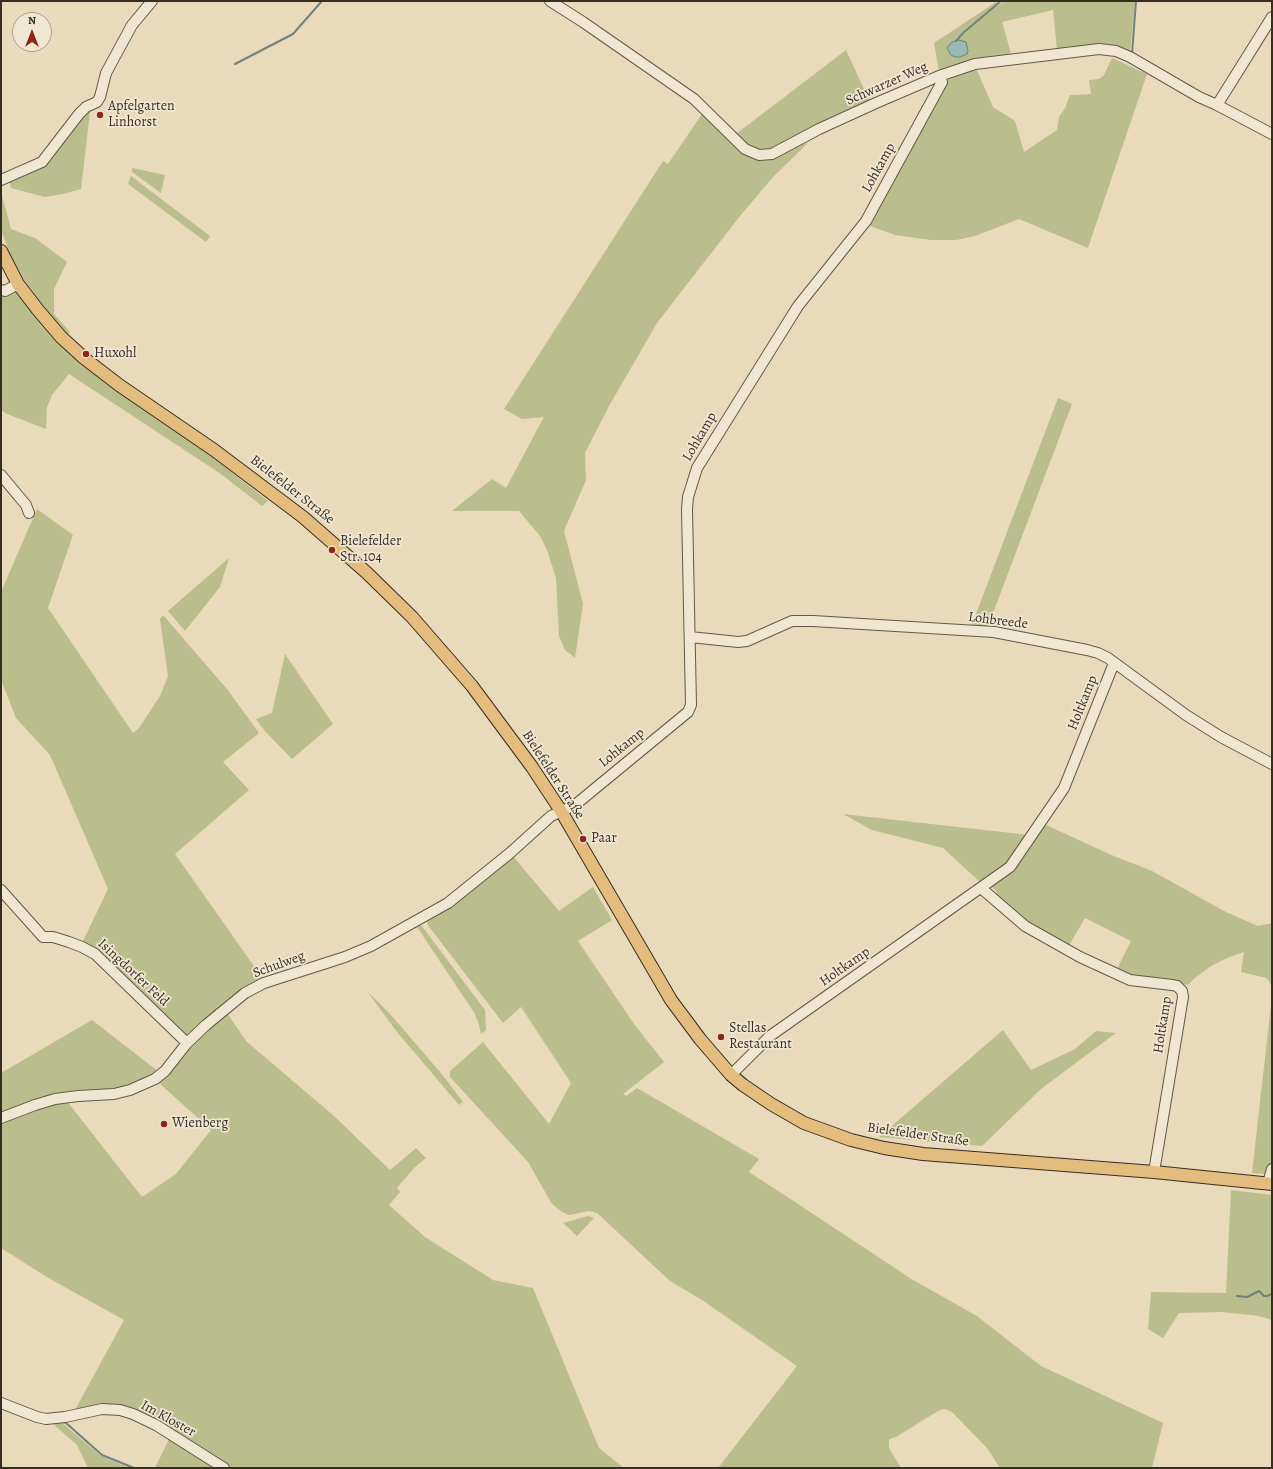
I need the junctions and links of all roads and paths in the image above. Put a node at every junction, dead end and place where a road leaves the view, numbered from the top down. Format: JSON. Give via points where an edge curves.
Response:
{"nodes":[{"id":1,"x":152,"y":1,"type":"edge"},
{"id":2,"x":550,"y":1,"type":"edge"},
{"id":3,"x":1272,"y":17,"type":"edge"},
{"id":4,"x":939,"y":76,"type":"junction"},
{"id":5,"x":1217,"y":105,"type":"junction"},
{"id":6,"x":1272,"y":134,"type":"edge"},
{"id":7,"x":1,"y":180,"type":"edge"},
{"id":8,"x":1,"y":251,"type":"edge"},
{"id":9,"x":18,"y":284,"type":"junction"},
{"id":10,"x":1,"y":290,"type":"edge"},
{"id":11,"x":1,"y":475,"type":"edge"},
{"id":12,"x":29,"y":513,"type":"dead end"},
{"id":13,"x":690,"y":637,"type":"junction"},
{"id":14,"x":1114,"y":663,"type":"junction"},
{"id":15,"x":1272,"y":764,"type":"edge"},
{"id":16,"x":561,"y":811,"type":"junction"},
{"id":17,"x":981,"y":888,"type":"junction"},
{"id":18,"x":1,"y":890,"type":"edge"},
{"id":19,"x":187,"y":1044,"type":"junction"},
{"id":20,"x":731,"y":1075,"type":"junction"},
{"id":21,"x":1,"y":1118,"type":"edge"},
{"id":22,"x":1272,"y":1169,"type":"edge"},
{"id":23,"x":1154,"y":1172,"type":"junction"},
{"id":24,"x":1270,"y":1184,"type":"edge"},
{"id":25,"x":1,"y":1403,"type":"edge"},
{"id":26,"x":224,"y":1468,"type":"edge"}],
"edges":[{"from":1,"to":7,"type":"street","via":[[132,25],[106,73],[97,102],[79,114],[42,162]]},
{"from":2,"to":4,"type":"street","name":"Schwarzer Weg","via":[[694,99],[745,149],[759,155],[772,154],[833,122]]},
{"from":3,"to":5,"type":"street"},
{"from":4,"to":5,"type":"street","name":"Schwarzer Weg","via":[[975,64],[1099,50],[1116,51]]},
{"from":4,"to":13,"type":"street","name":"Lohkamp","via":[[942,82],[866,221],[798,306],[697,468],[688,497],[687,510]]},
{"from":5,"to":6,"type":"street","name":"Schwarzer Weg"},
{"from":8,"to":9,"type":"main road","name":"Bielefelder Straße"},
{"from":9,"to":10,"type":"street","via":[[5,291]]},
{"from":9,"to":16,"type":"main road","name":"Bielefelder Straße","via":[[61,337],[84,358],[273,493],[309,521],[367,573],[412,617],[472,686]]},
{"from":11,"to":12,"type":"street","via":[[26,505]]},
{"from":13,"to":14,"type":"street","name":"Lohbreede","via":[[747,641],[792,621],[994,632],[1092,651]]},
{"from":13,"to":16,"type":"street","name":"Lohkamp","via":[[691,705],[688,712],[575,804]]},
{"from":14,"to":15,"type":"street","name":"Lohbreede","via":[[1186,715]]},
{"from":14,"to":17,"type":"street","name":"Holtkamp","via":[[1061,793],[1010,867]]},
{"from":16,"to":19,"type":"street","name":"Schulweg","via":[[551,816],[448,903],[370,946],[345,957],[264,983],[245,993]]},
{"from":16,"to":20,"type":"main road","name":"Bielefelder Straße","via":[[671,1000]]},
{"from":17,"to":20,"type":"street","name":"Holtkamp","via":[[770,1036]]},
{"from":17,"to":23,"type":"street","name":"Holtkamp","via":[[1025,926],[1080,956],[1130,980],[1177,986],[1182,992]]},
{"from":18,"to":19,"type":"street","name":"Isingdorfer Feld","via":[[43,937],[69,942],[95,954]]},
{"from":19,"to":21,"type":"street","name":"Schulweg","via":[[165,1071],[130,1090],[114,1094],[55,1099]]},
{"from":20,"to":23,"type":"main road","name":"Bielefelder Straße","via":[[771,1104],[804,1123],[851,1140],[884,1148],[922,1154]]},
{"from":22,"to":24,"type":"street"},
{"from":23,"to":24,"type":"main road","name":"Bielefelder Straße"},
{"from":25,"to":26,"type":"street","name":"Im Kloster","via":[[46,1419],[102,1409],[120,1410],[156,1425]]}]}
